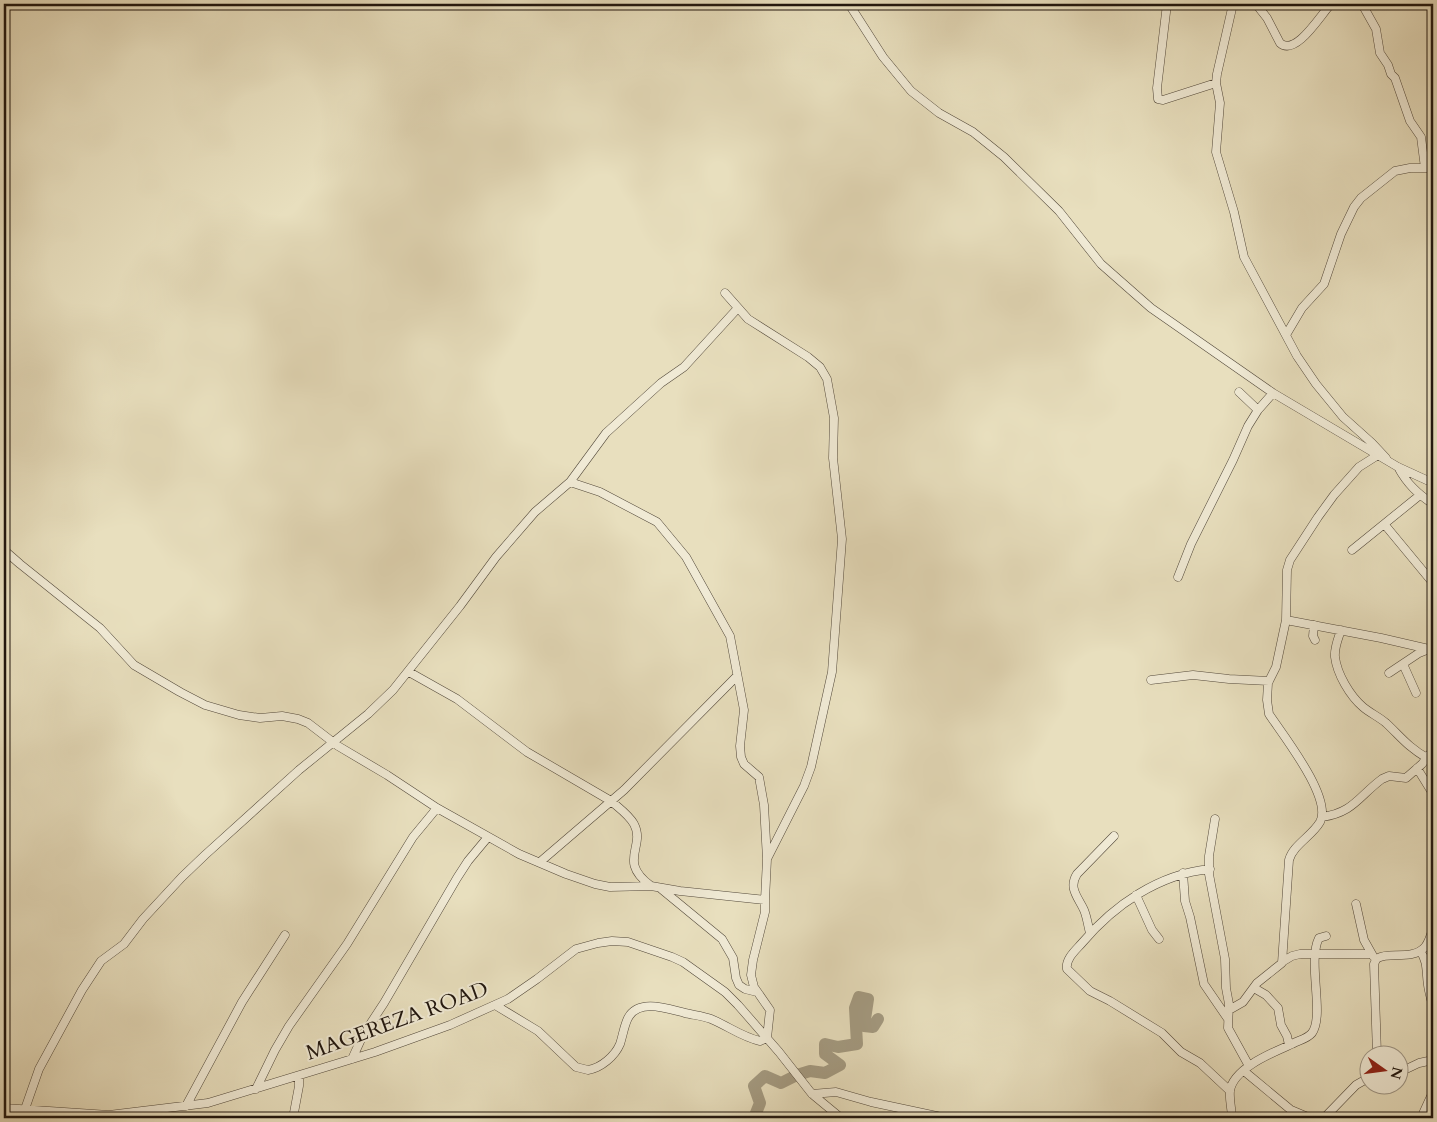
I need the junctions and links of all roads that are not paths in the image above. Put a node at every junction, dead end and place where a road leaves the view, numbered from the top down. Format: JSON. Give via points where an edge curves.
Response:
{"nodes":[{"id":1,"x":849,"y":4,"type":"edge"},
{"id":2,"x":1167,"y":4,"type":"edge"},
{"id":3,"x":1233,"y":4,"type":"edge"},
{"id":4,"x":1256,"y":4,"type":"edge"},
{"id":5,"x":1331,"y":4,"type":"edge"},
{"id":6,"x":1362,"y":4,"type":"edge"},
{"id":7,"x":1216,"y":83,"type":"junction"},
{"id":8,"x":1429,"y":168,"type":"edge"},
{"id":9,"x":725,"y":294,"type":"dead end"},
{"id":10,"x":737,"y":309,"type":"junction"},
{"id":11,"x":1286,"y":335,"type":"junction"},
{"id":12,"x":1239,"y":392,"type":"dead end"},
{"id":13,"x":1273,"y":393,"type":"junction"},
{"id":14,"x":1258,"y":410,"type":"junction"},
{"id":15,"x":1378,"y":456,"type":"junction"},
{"id":16,"x":1389,"y":462,"type":"junction"},
{"id":17,"x":1398,"y":467,"type":"junction"},
{"id":18,"x":570,"y":482,"type":"junction"},
{"id":19,"x":1433,"y":483,"type":"edge"},
{"id":20,"x":1420,"y":495,"type":"junction"},
{"id":21,"x":1433,"y":504,"type":"edge"},
{"id":22,"x":1385,"y":525,"type":"junction"},
{"id":23,"x":4,"y":550,"type":"edge"},
{"id":24,"x":1352,"y":550,"type":"dead end"},
{"id":25,"x":1178,"y":577,"type":"dead end"},
{"id":26,"x":1433,"y":583,"type":"edge"},
{"id":27,"x":1286,"y":620,"type":"junction"},
{"id":28,"x":1314,"y":625,"type":"junction"},
{"id":29,"x":1341,"y":630,"type":"junction"},
{"id":30,"x":1315,"y":640,"type":"dead end"},
{"id":31,"x":1431,"y":649,"type":"edge"},
{"id":32,"x":1403,"y":664,"type":"junction"},
{"id":33,"x":409,"y":672,"type":"junction"},
{"id":34,"x":1389,"y":673,"type":"dead end"},
{"id":35,"x":737,"y":676,"type":"junction"},
{"id":36,"x":1151,"y":680,"type":"dead end"},
{"id":37,"x":1269,"y":681,"type":"junction"},
{"id":38,"x":1416,"y":693,"type":"dead end"},
{"id":39,"x":334,"y":742,"type":"junction"},
{"id":40,"x":1433,"y":750,"type":"edge"},
{"id":41,"x":1427,"y":758,"type":"junction"},
{"id":42,"x":1417,"y":768,"type":"junction"},
{"id":43,"x":1433,"y":794,"type":"edge"},
{"id":44,"x":611,"y":802,"type":"junction"},
{"id":45,"x":437,"y":808,"type":"junction"},
{"id":46,"x":1322,"y":817,"type":"junction"},
{"id":47,"x":1215,"y":819,"type":"dead end"},
{"id":48,"x":1114,"y":836,"type":"dead end"},
{"id":49,"x":488,"y":837,"type":"junction"},
{"id":50,"x":767,"y":859,"type":"junction"},
{"id":51,"x":540,"y":862,"type":"junction"},
{"id":52,"x":1210,"y":869,"type":"junction"},
{"id":53,"x":1183,"y":873,"type":"junction"},
{"id":54,"x":654,"y":886,"type":"junction"},
{"id":55,"x":1136,"y":895,"type":"junction"},
{"id":56,"x":766,"y":900,"type":"junction"},
{"id":57,"x":1356,"y":904,"type":"dead end"},
{"id":58,"x":1433,"y":928,"type":"edge"},
{"id":59,"x":1090,"y":934,"type":"junction"},
{"id":60,"x":285,"y":935,"type":"dead end"},
{"id":61,"x":1326,"y":936,"type":"dead end"},
{"id":62,"x":1158,"y":939,"type":"dead end"},
{"id":63,"x":1420,"y":951,"type":"junction"},
{"id":64,"x":1316,"y":954,"type":"junction"},
{"id":65,"x":1373,"y":957,"type":"junction"},
{"id":66,"x":1282,"y":962,"type":"junction"},
{"id":67,"x":1254,"y":988,"type":"junction"},
{"id":68,"x":757,"y":992,"type":"junction"},
{"id":69,"x":494,"y":1005,"type":"junction"},
{"id":70,"x":1433,"y":1009,"type":"edge"},
{"id":71,"x":1229,"y":1010,"type":"junction"},
{"id":72,"x":1228,"y":1019,"type":"junction"},
{"id":73,"x":767,"y":1038,"type":"junction"},
{"id":74,"x":1376,"y":1044,"type":"edge"},
{"id":75,"x":1289,"y":1045,"type":"junction"},
{"id":76,"x":352,"y":1059,"type":"junction"},
{"id":77,"x":1433,"y":1060,"type":"edge"},
{"id":78,"x":1410,"y":1067,"type":"edge"},
{"id":79,"x":1246,"y":1068,"type":"junction"},
{"id":80,"x":299,"y":1076,"type":"junction"},
{"id":81,"x":1360,"y":1083,"type":"edge"},
{"id":82,"x":256,"y":1089,"type":"junction"},
{"id":83,"x":1230,"y":1091,"type":"junction"},
{"id":84,"x":1433,"y":1092,"type":"edge"},
{"id":85,"x":812,"y":1094,"type":"junction"},
{"id":86,"x":186,"y":1106,"type":"junction"},
{"id":87,"x":4,"y":1108,"type":"edge"},
{"id":88,"x":25,"y":1109,"type":"junction"},
{"id":89,"x":99,"y":1116,"type":"edge"},
{"id":90,"x":293,"y":1118,"type":"edge"},
{"id":91,"x":841,"y":1118,"type":"edge"},
{"id":92,"x":946,"y":1118,"type":"edge"},
{"id":93,"x":1232,"y":1118,"type":"edge"},
{"id":94,"x":1310,"y":1118,"type":"edge"},
{"id":95,"x":1324,"y":1118,"type":"edge"},
{"id":96,"x":1421,"y":1118,"type":"edge"}],
"edges":[{"from":1,"to":13,"type":"street","via":[[883,57],[911,91],[939,114],[973,132],[1004,156],[1059,212],[1101,264],[1151,308]]},
{"from":2,"to":7,"type":"street","via":[[1158,98],[1163,100]]},
{"from":3,"to":7,"type":"street"},
{"from":4,"to":5,"type":"street","via":[[1280,43],[1288,46],[1302,39]]},
{"from":6,"to":8,"type":"street","via":[[1376,29],[1380,53],[1396,78],[1410,121],[1421,137]]},
{"from":7,"to":11,"type":"street","via":[[1220,103],[1216,152],[1234,212],[1240,246]]},
{"from":8,"to":11,"type":"street","via":[[1395,171],[1361,198],[1341,234],[1324,284],[1297,314]]},
{"from":9,"to":10,"type":"street"},
{"from":10,"to":18,"type":"street","via":[[684,367],[661,383],[606,433]]},
{"from":10,"to":50,"type":"street","via":[[808,357],[825,374],[834,418],[833,458],[842,539],[832,672],[811,767]]},
{"from":11,"to":16,"type":"street","via":[[1320,390]]},
{"from":12,"to":14,"type":"street"},
{"from":13,"to":14,"type":"street"},
{"from":13,"to":15,"type":"street"},
{"from":14,"to":25,"type":"street","via":[[1212,498]]},
{"from":15,"to":16,"type":"street"},
{"from":15,"to":27,"type":"street","via":[[1359,467],[1334,495],[1292,557],[1287,570]]},
{"from":16,"to":17,"type":"street"},
{"from":17,"to":19,"type":"street"},
{"from":17,"to":20,"type":"street"},
{"from":18,"to":33,"type":"street","via":[[540,507],[496,558]]},
{"from":18,"to":35,"type":"street","via":[[600,492],[657,522],[672,538],[730,636]]},
{"from":20,"to":21,"type":"street"},
{"from":20,"to":22,"type":"street"},
{"from":22,"to":24,"type":"street"},
{"from":22,"to":26,"type":"street"},
{"from":23,"to":39,"type":"street","via":[[104,631],[134,665],[180,692],[205,705],[239,715],[298,719]]},
{"from":27,"to":28,"type":"street"},
{"from":27,"to":37,"type":"street"},
{"from":28,"to":29,"type":"street"},
{"from":28,"to":30,"type":"street"},
{"from":29,"to":31,"type":"street"},
{"from":29,"to":41,"type":"street","via":[[1335,656],[1348,690],[1364,708]]},
{"from":31,"to":32,"type":"street"},
{"from":32,"to":34,"type":"street"},
{"from":32,"to":38,"type":"street"},
{"from":33,"to":39,"type":"street","via":[[383,700]]},
{"from":33,"to":44,"type":"street","via":[[457,699],[527,752]]},
{"from":35,"to":44,"type":"street"},
{"from":35,"to":50,"type":"street","via":[[744,710],[741,757],[760,782]]},
{"from":36,"to":37,"type":"street","via":[[1193,674]]},
{"from":37,"to":46,"type":"street","via":[[1269,714],[1303,762],[1320,800]]},
{"from":39,"to":45,"type":"street"},
{"from":39,"to":88,"type":"street","via":[[205,855],[124,944],[101,961],[39,1069]]},
{"from":40,"to":41,"type":"street"},
{"from":41,"to":42,"type":"street"},
{"from":42,"to":43,"type":"street"},
{"from":42,"to":46,"type":"street","via":[[1406,778],[1382,778],[1344,812]]},
{"from":44,"to":51,"type":"street"},
{"from":44,"to":54,"type":"street","via":[[634,824],[634,868],[640,877]]},
{"from":45,"to":49,"type":"street"},
{"from":45,"to":82,"type":"street","via":[[414,837],[347,944],[289,1026]]},
{"from":46,"to":66,"type":"street","via":[[1289,860]]},
{"from":47,"to":52,"type":"street"},
{"from":48,"to":59,"type":"street","via":[[1073,882]]},
{"from":49,"to":51,"type":"street"},
{"from":49,"to":76,"type":"street","via":[[457,878],[363,1035]]},
{"from":50,"to":56,"type":"street"},
{"from":51,"to":54,"type":"street","via":[[595,884]]},
{"from":52,"to":53,"type":"street"},
{"from":52,"to":71,"type":"street","via":[[1226,959]]},
{"from":53,"to":55,"type":"street"},
{"from":53,"to":72,"type":"street","via":[[1186,907],[1204,984]]},
{"from":54,"to":56,"type":"street"},
{"from":54,"to":68,"type":"street","via":[[722,939],[733,958],[739,985]]},
{"from":55,"to":59,"type":"street"},
{"from":55,"to":62,"type":"street"},
{"from":56,"to":68,"type":"street","via":[[752,969]]},
{"from":57,"to":65,"type":"street","via":[[1364,940]]},
{"from":58,"to":63,"type":"street"},
{"from":59,"to":83,"type":"street","via":[[1071,956],[1067,969],[1090,991],[1162,1033]]},
{"from":60,"to":86,"type":"street","via":[[242,1002]]},
{"from":61,"to":64,"type":"street","via":[[1318,940]]},
{"from":63,"to":65,"type":"street"},
{"from":63,"to":70,"type":"street","via":[[1427,968]]},
{"from":64,"to":65,"type":"street"},
{"from":64,"to":66,"type":"street","via":[[1298,954]]},
{"from":64,"to":75,"type":"street","via":[[1314,1029],[1306,1038]]},
{"from":65,"to":74,"type":"street"},
{"from":66,"to":67,"type":"street"},
{"from":67,"to":71,"type":"street","via":[[1243,1002]]},
{"from":67,"to":75,"type":"street","via":[[1278,1008]]},
{"from":68,"to":73,"type":"street","via":[[770,1010]]},
{"from":69,"to":73,"type":"street","name":"MAGEREZA ROAD","via":[[532,983],[576,949],[612,941],[628,942],[672,957],[714,984]]},
{"from":69,"to":73,"type":"street","via":[[538,1031],[576,1067],[586,1070],[610,1058],[619,1046],[631,1014],[648,1006],[710,1019],[757,1040]]},
{"from":69,"to":76,"type":"street","name":"MAGEREZA ROAD","via":[[450,1025]]},
{"from":71,"to":72,"type":"street"},
{"from":72,"to":79,"type":"street","via":[[1228,1028]]},
{"from":73,"to":85,"type":"street","name":"MAGEREZA ROAD"},
{"from":75,"to":79,"type":"street"},
{"from":76,"to":80,"type":"street","name":"MAGEREZA ROAD"},
{"from":77,"to":78,"type":"street"},
{"from":79,"to":83,"type":"street"},
{"from":79,"to":94,"type":"street","via":[[1291,1110]]},
{"from":80,"to":82,"type":"street","name":"MAGEREZA ROAD"},
{"from":80,"to":90,"type":"street"},
{"from":81,"to":95,"type":"street"},
{"from":82,"to":86,"type":"street","name":"MAGEREZA ROAD"},
{"from":83,"to":93,"type":"street"},
{"from":84,"to":96,"type":"street"},
{"from":85,"to":91,"type":"street","name":"MAGEREZA ROAD"},
{"from":85,"to":92,"type":"street","via":[[836,1092]]},
{"from":86,"to":89,"type":"street","name":"MAGEREZA ROAD"},
{"from":87,"to":88,"type":"street","name":"MAGEREZA ROAD"},
{"from":88,"to":89,"type":"street","name":"MAGEREZA ROAD"}]}
